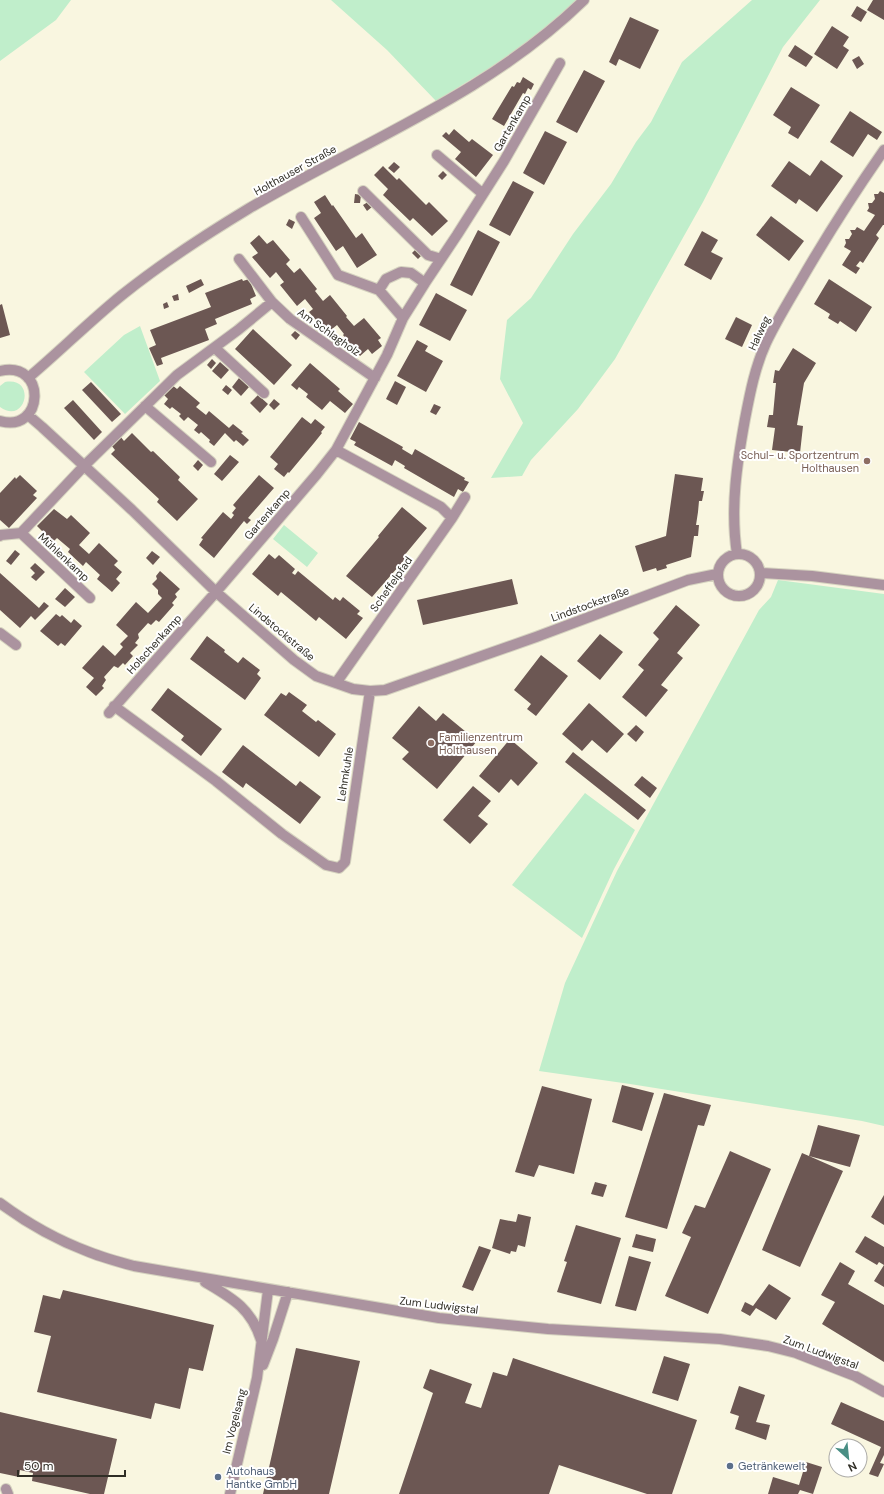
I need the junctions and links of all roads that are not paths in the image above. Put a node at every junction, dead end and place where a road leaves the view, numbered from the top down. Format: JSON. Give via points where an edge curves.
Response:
{"nodes":[{"id":1,"x":584,"y":0,"type":"edge"},
{"id":2,"x":560,"y":63,"type":"dead end"},
{"id":3,"x":884,"y":150,"type":"edge"},
{"id":4,"x":436,"y":155,"type":"dead end"},
{"id":5,"x":363,"y":191,"type":"dead end"},
{"id":6,"x":483,"y":194,"type":"junction"},
{"id":7,"x":301,"y":217,"type":"dead end"},
{"id":8,"x":240,"y":259,"type":"dead end"},
{"id":9,"x":441,"y":259,"type":"junction"},
{"id":10,"x":425,"y":283,"type":"junction"},
{"id":11,"x":380,"y":290,"type":"junction"},
{"id":12,"x":272,"y":302,"type":"junction"},
{"id":13,"x":403,"y":318,"type":"junction"},
{"id":14,"x":215,"y":348,"type":"junction"},
{"id":15,"x":0,"y":371,"type":"edge"},
{"id":16,"x":28,"y":378,"type":"junction"},
{"id":17,"x":375,"y":378,"type":"junction"},
{"id":18,"x":264,"y":393,"type":"dead end"},
{"id":19,"x":145,"y":406,"type":"junction"},
{"id":20,"x":28,"y":415,"type":"junction"},
{"id":21,"x":0,"y":421,"type":"edge"},
{"id":22,"x":336,"y":450,"type":"junction"},
{"id":23,"x":211,"y":462,"type":"dead end"},
{"id":24,"x":84,"y":466,"type":"junction"},
{"id":25,"x":465,"y":497,"type":"dead end"},
{"id":26,"x":452,"y":518,"type":"junction"},
{"id":27,"x":21,"y":533,"type":"junction"},
{"id":28,"x":0,"y":536,"type":"edge"},
{"id":29,"x":737,"y":554,"type":"junction"},
{"id":30,"x":761,"y":573,"type":"junction"},
{"id":31,"x":718,"y":574,"type":"junction"},
{"id":32,"x":884,"y":585,"type":"edge"},
{"id":33,"x":216,"y":592,"type":"junction"},
{"id":34,"x":90,"y":598,"type":"dead end"},
{"id":35,"x":0,"y":633,"type":"edge"},
{"id":36,"x":16,"y":644,"type":"dead end"},
{"id":37,"x":336,"y":684,"type":"junction"},
{"id":38,"x":370,"y":691,"type":"junction"},
{"id":39,"x":345,"y":862,"type":"joint"},
{"id":40,"x":0,"y":1203,"type":"edge"},
{"id":41,"x":200,"y":1279,"type":"junction"},
{"id":42,"x":268,"y":1290,"type":"junction"},
{"id":43,"x":288,"y":1292,"type":"junction"},
{"id":44,"x":261,"y":1343,"type":"junction"},
{"id":45,"x":257,"y":1378,"type":"junction"},
{"id":46,"x":884,"y":1392,"type":"edge"},
{"id":47,"x":230,"y":1494,"type":"edge"}],
"edges":[{"from":1,"to":16,"type":"street","name":"Holthauser Straße","via":[[520,54],[466,90],[420,118],[278,192],[170,259],[118,299]]},
{"from":2,"to":6,"type":"street","name":"Gartenkamp"},
{"from":3,"to":29,"type":"street","name":"Halweg","via":[[819,248],[778,320],[756,368],[738,456],[734,508]]},
{"from":4,"to":6,"type":"street"},
{"from":5,"to":9,"type":"street","via":[[428,255]]},
{"from":6,"to":9,"type":"street","name":"Gartenkamp"},
{"from":7,"to":11,"type":"street","via":[[338,275]]},
{"from":8,"to":12,"type":"street","name":"Am Schlagholz"},
{"from":9,"to":10,"type":"street","name":"Gartenkamp"},
{"from":10,"to":11,"type":"street","via":[[411,273],[401,272],[386,279]]},
{"from":10,"to":13,"type":"street","name":"Gartenkamp"},
{"from":11,"to":13,"type":"street"},
{"from":12,"to":14,"type":"street"},
{"from":12,"to":17,"type":"street","name":"Am Schlagholz","via":[[290,320]]},
{"from":13,"to":17,"type":"street","name":"Gartenkamp"},
{"from":14,"to":18,"type":"street"},
{"from":14,"to":19,"type":"street","via":[[177,375]]},
{"from":15,"to":16,"type":"street","via":[[15,370]]},
{"from":16,"to":20,"type":"street","via":[[36,396]]},
{"from":17,"to":22,"type":"street","name":"Gartenkamp"},
{"from":19,"to":23,"type":"street"},
{"from":19,"to":24,"type":"street"},
{"from":20,"to":21,"type":"street","via":[[14,422]]},
{"from":20,"to":24,"type":"street","name":"Lindstockstraße"},
{"from":22,"to":26,"type":"street","via":[[441,507]]},
{"from":22,"to":33,"type":"street","name":"Gartenkamp"},
{"from":24,"to":27,"type":"street","name":"Mühlenkamp"},
{"from":24,"to":33,"type":"street","name":"Lindstockstraße"},
{"from":25,"to":26,"type":"street","name":"Scheffelpfad"},
{"from":26,"to":37,"type":"street","name":"Scheffelpfad"},
{"from":27,"to":28,"type":"street","name":"Mühlenkamp"},
{"from":27,"to":34,"type":"street","name":"Mühlenkamp"},
{"from":29,"to":30,"type":"street","via":[[745,554],[756,561]]},
{"from":29,"to":31,"type":"street","via":[[729,556],[721,563]]},
{"from":30,"to":31,"type":"street","via":[[758,586],[748,595],[741,597],[726,593],[720,586]]},
{"from":30,"to":32,"type":"street"},
{"from":31,"to":38,"type":"street","name":"Lindstockstraße","via":[[688,580],[385,690]]},
{"from":33,"to":37,"type":"street","name":"Lindstockstraße","via":[[294,660],[316,676]]},
{"from":33,"to":39,"type":"street","name":"Holschenkamp","via":[[112,709],[216,781],[282,834],[326,865],[339,868]]},
{"from":35,"to":36,"type":"street"},
{"from":37,"to":38,"type":"street","name":"Lindstockstraße"},
{"from":38,"to":39,"type":"street","name":"Lehmkuhle"},
{"from":40,"to":41,"type":"street","name":"Zum Ludwigstal","via":[[35,1226],[89,1252],[134,1266]]},
{"from":41,"to":42,"type":"street","name":"Zum Ludwigstal"},
{"from":41,"to":44,"type":"street","name":"Im Vogelsang","via":[[244,1308],[255,1325]]},
{"from":42,"to":43,"type":"street","name":"Zum Ludwigstal"},
{"from":42,"to":44,"type":"street","name":"Im Vogelsang"},
{"from":43,"to":45,"type":"street","name":"Im Vogelsang","via":[[273,1340]]},
{"from":43,"to":46,"type":"street","name":"Zum Ludwigstal","via":[[439,1318],[720,1339],[768,1346],[796,1353],[855,1376]]},
{"from":44,"to":45,"type":"street","name":"Im Vogelsang"},
{"from":45,"to":47,"type":"street","name":"Im Vogelsang"}]}
